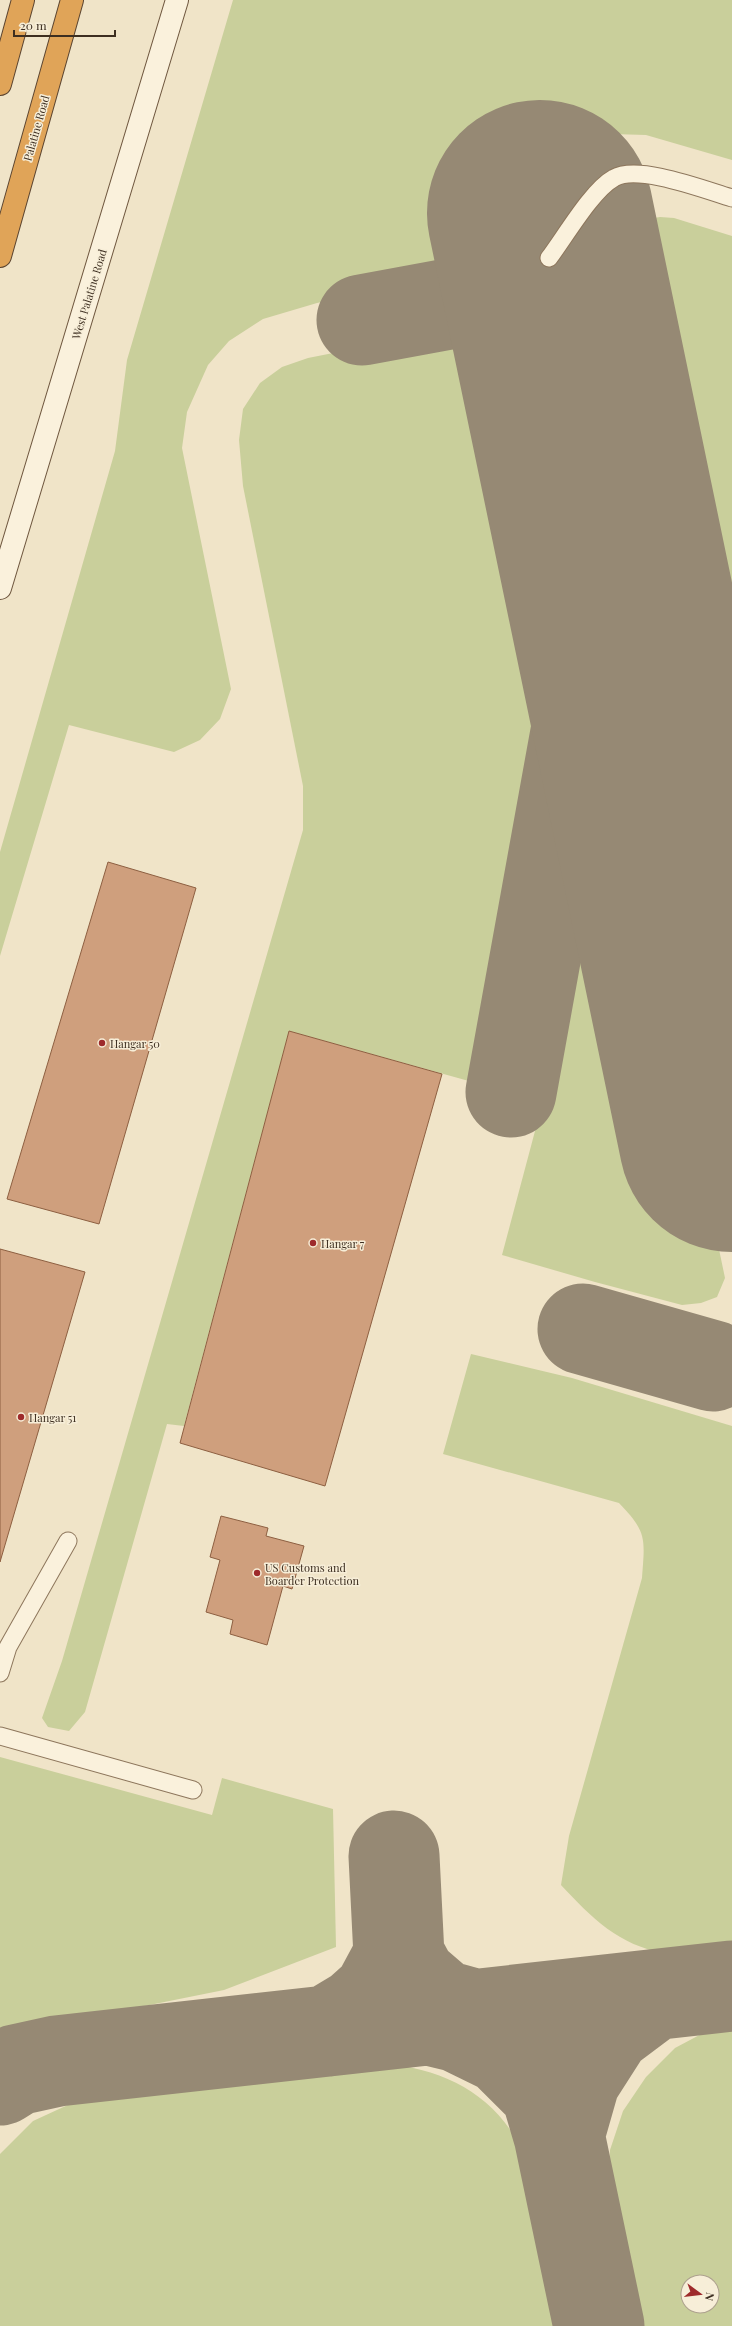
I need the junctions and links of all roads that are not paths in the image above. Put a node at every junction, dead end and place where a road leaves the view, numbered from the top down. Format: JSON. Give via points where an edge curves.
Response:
{"nodes":[{"id":1,"x":23,"y":0,"type":"edge"},
{"id":2,"x":72,"y":0,"type":"edge"},
{"id":3,"x":177,"y":0,"type":"edge"},
{"id":4,"x":0,"y":84,"type":"edge"},
{"id":5,"x":732,"y":198,"type":"edge"},
{"id":6,"x":0,"y":256,"type":"edge"},
{"id":7,"x":549,"y":258,"type":"dead end"},
{"id":8,"x":0,"y":588,"type":"edge"},
{"id":9,"x":68,"y":1541,"type":"dead end"},
{"id":10,"x":0,"y":1673,"type":"edge"},
{"id":11,"x":0,"y":1736,"type":"edge"},
{"id":12,"x":193,"y":1790,"type":"dead end"}],
"edges":[{"from":1,"to":4,"type":"highway"},
{"from":2,"to":6,"type":"highway","name":"Palatine Road"},
{"from":3,"to":8,"type":"street","name":"West Palatine Road"},
{"from":5,"to":7,"type":"lane","via":[[647,174],[615,177],[600,188]]},
{"from":9,"to":10,"type":"lane","via":[[8,1647]]},
{"from":11,"to":12,"type":"lane"}]}
